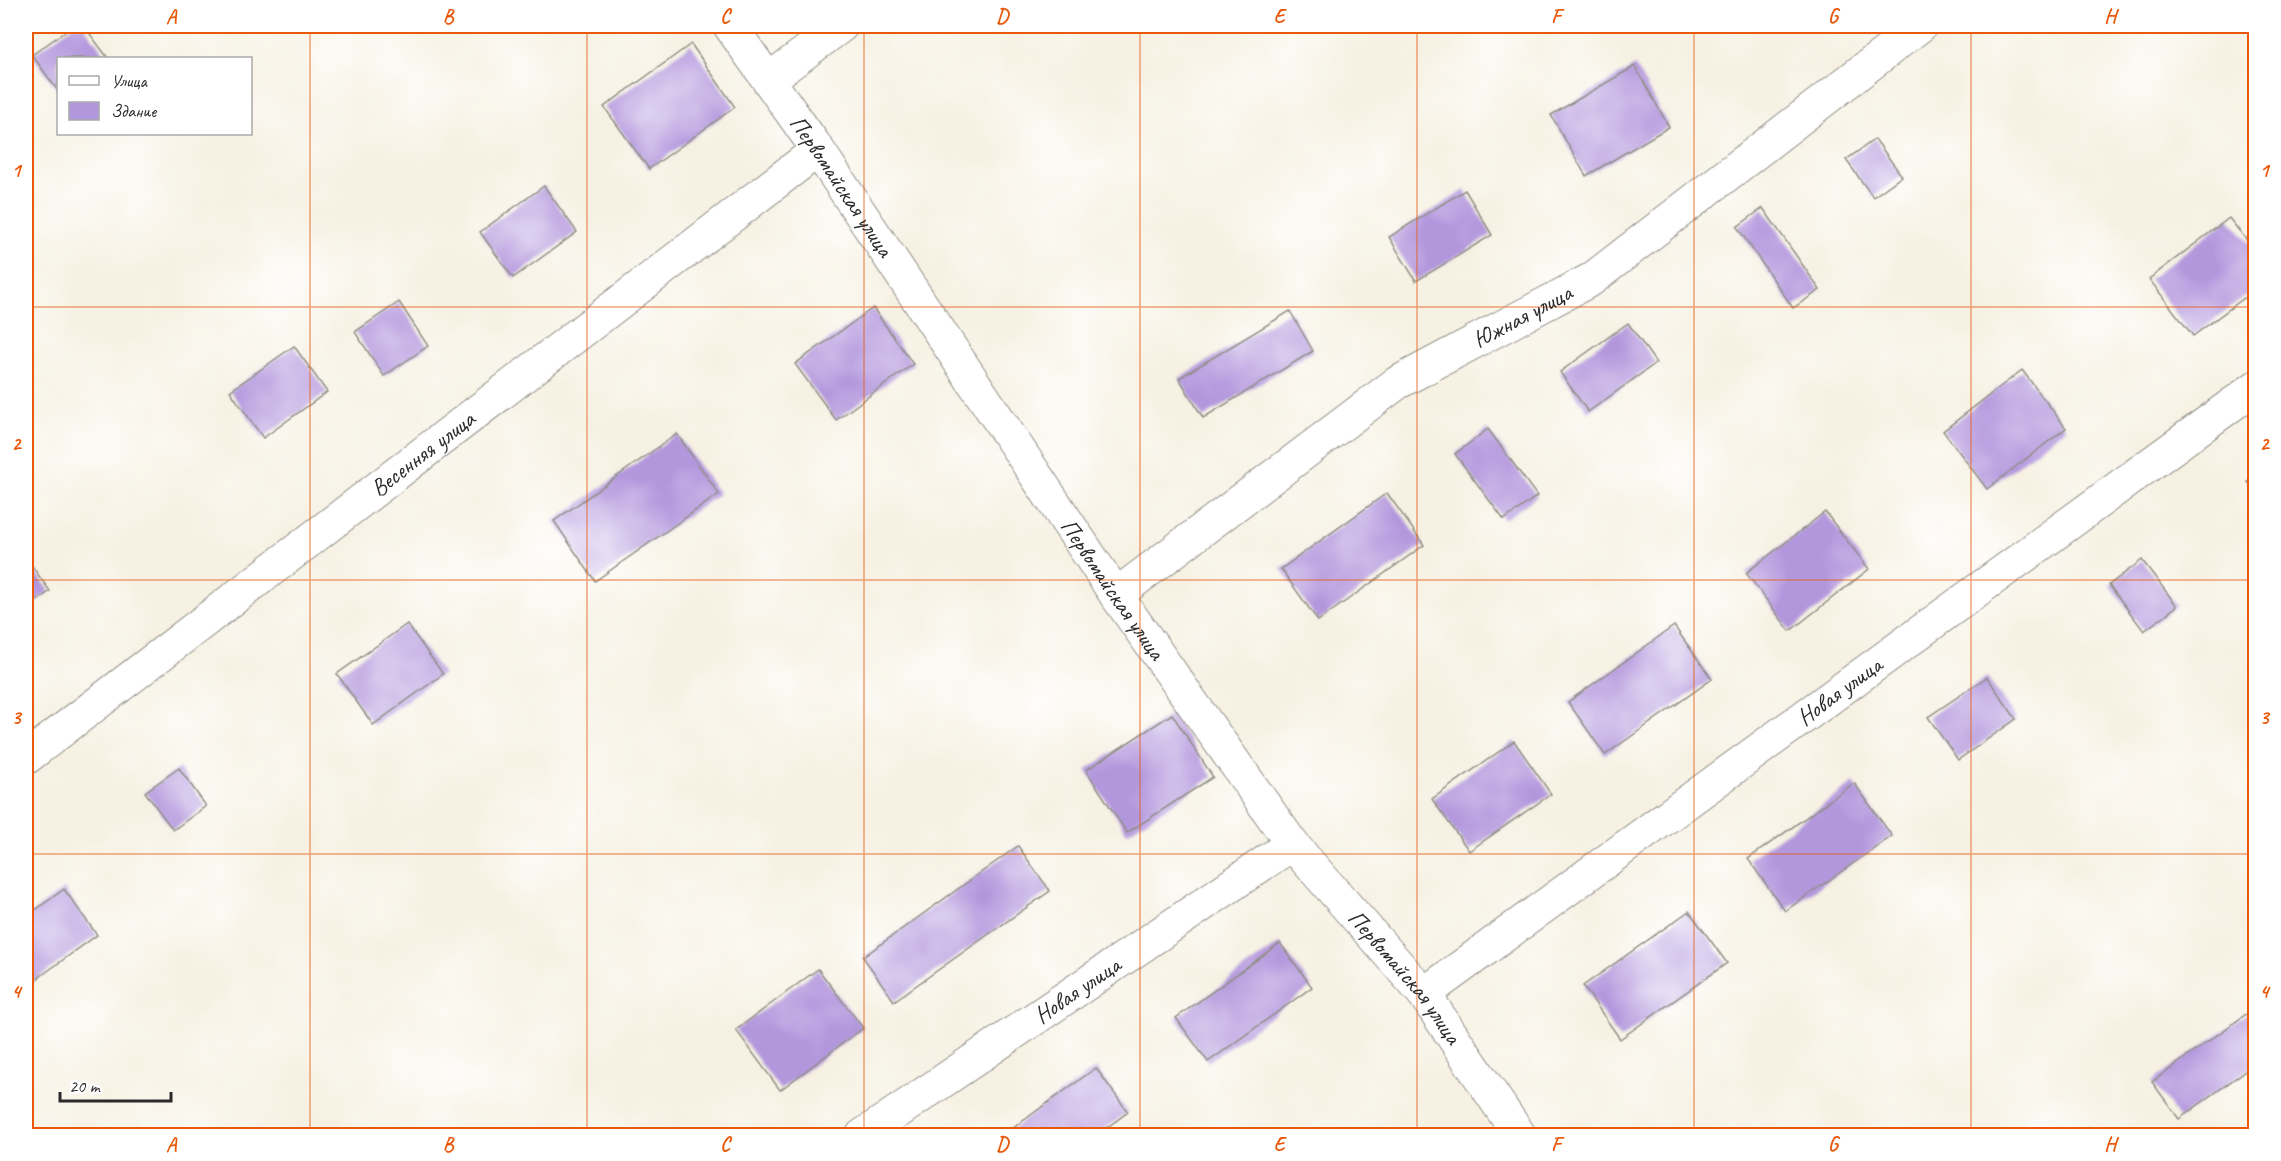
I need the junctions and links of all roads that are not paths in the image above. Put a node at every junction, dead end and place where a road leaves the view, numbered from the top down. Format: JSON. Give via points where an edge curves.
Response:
{"nodes":[{"id":1,"x":730,"y":26,"type":"edge"},
{"id":2,"x":842,"y":26,"type":"edge"},
{"id":3,"x":1920,"y":26,"type":"edge"},
{"id":4,"x":768,"y":80,"type":"junction"},
{"id":5,"x":818,"y":150,"type":"junction"},
{"id":6,"x":2256,"y":387,"type":"edge"},
{"id":7,"x":1116,"y":595,"type":"junction"},
{"id":8,"x":26,"y":758,"type":"edge"},
{"id":9,"x":1292,"y":844,"type":"junction"},
{"id":10,"x":1424,"y":994,"type":"junction"},
{"id":11,"x":862,"y":1136,"type":"edge"},
{"id":12,"x":1520,"y":1136,"type":"edge"}],
"edges":[{"from":1,"to":4,"type":"street","name":"Первомайская улица"},
{"from":2,"to":4,"type":"street"},
{"from":3,"to":7,"type":"street","name":"Южная улица","via":[[1592,279],[1396,383]]},
{"from":4,"to":5,"type":"street","name":"Первомайская улица"},
{"from":5,"to":7,"type":"street","name":"Первомайская улица"},
{"from":5,"to":8,"type":"street","name":"Весенняя улица"},
{"from":6,"to":10,"type":"street","name":"Новая улица"},
{"from":7,"to":9,"type":"street","name":"Первомайская улица"},
{"from":9,"to":10,"type":"street","name":"Первомайская улица"},
{"from":9,"to":11,"type":"street","name":"Новая улица"},
{"from":10,"to":12,"type":"street","name":"Первомайская улица"}]}
